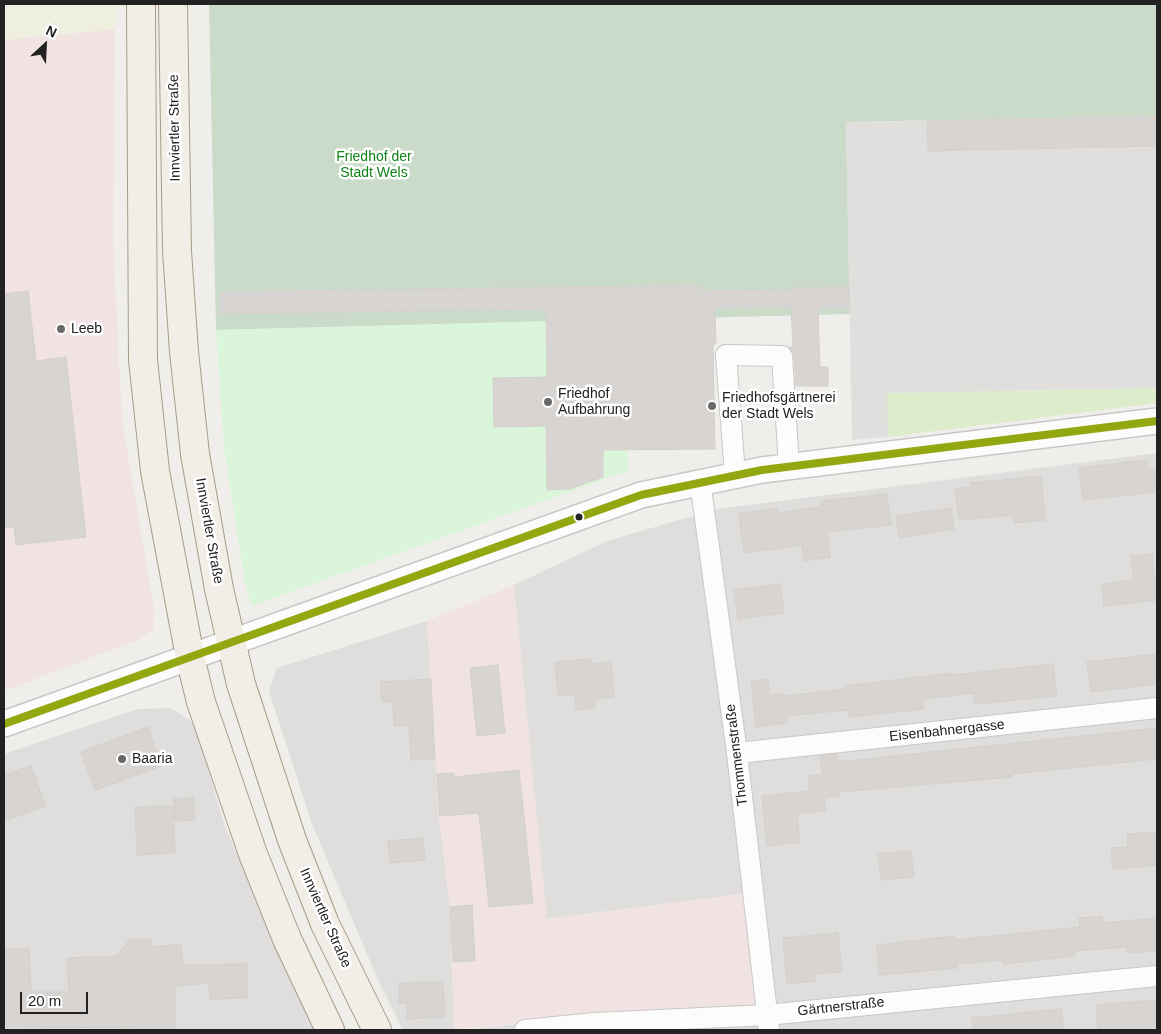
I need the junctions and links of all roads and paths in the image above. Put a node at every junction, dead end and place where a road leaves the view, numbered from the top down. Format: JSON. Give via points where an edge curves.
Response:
{"nodes":[{"id":1,"x":141,"y":4,"type":"edge"},
{"id":2,"x":173,"y":4,"type":"edge"},
{"id":3,"x":1157,"y":421,"type":"edge"},
{"id":4,"x":789,"y":466,"type":"junction"},
{"id":5,"x":735,"y":475,"type":"junction"},
{"id":6,"x":700,"y":481,"type":"junction"},
{"id":7,"x":232,"y":643,"type":"junction"},
{"id":8,"x":190,"y":658,"type":"junction"},
{"id":9,"x":1157,"y":708,"type":"edge"},
{"id":10,"x":4,"y":724,"type":"edge"},
{"id":11,"x":736,"y":753,"type":"junction"},
{"id":12,"x":1157,"y":976,"type":"edge"},
{"id":13,"x":768,"y":1022,"type":"edge"},
{"id":14,"x":330,"y":1030,"type":"edge"},
{"id":15,"x":377,"y":1030,"type":"edge"},
{"id":16,"x":525,"y":1030,"type":"edge"}],
"edges":[{"from":1,"to":8,"type":"main road","via":[[143,360],[155,471]]},
{"from":2,"to":7,"type":"main road","name":"Innviertler Straße","via":[[178,251],[184,352],[197,464]]},
{"from":3,"to":4,"type":"street"},
{"from":4,"to":5,"type":"street"},
{"from":4,"to":5,"type":"street","via":[[782,356],[726,355]]},
{"from":5,"to":6,"type":"street"},
{"from":6,"to":7,"type":"street","via":[[632,498]]},
{"from":6,"to":11,"type":"street","name":"Thommenstraße"},
{"from":7,"to":8,"type":"street"},
{"from":7,"to":15,"type":"main road","name":"Innviertler Straße","via":[[241,684],[292,840],[325,924]]},
{"from":8,"to":10,"type":"street"},
{"from":8,"to":14,"type":"main road","via":[[201,702],[253,854]]},
{"from":9,"to":11,"type":"street","name":"Eisenbahnergasse"},
{"from":11,"to":13,"type":"street","name":"Thommenstraße"},
{"from":12,"to":13,"type":"street","name":"Gärtnerstraße"},
{"from":13,"to":16,"type":"street","name":"Gärtnerstraße","via":[[594,1023]]}]}
